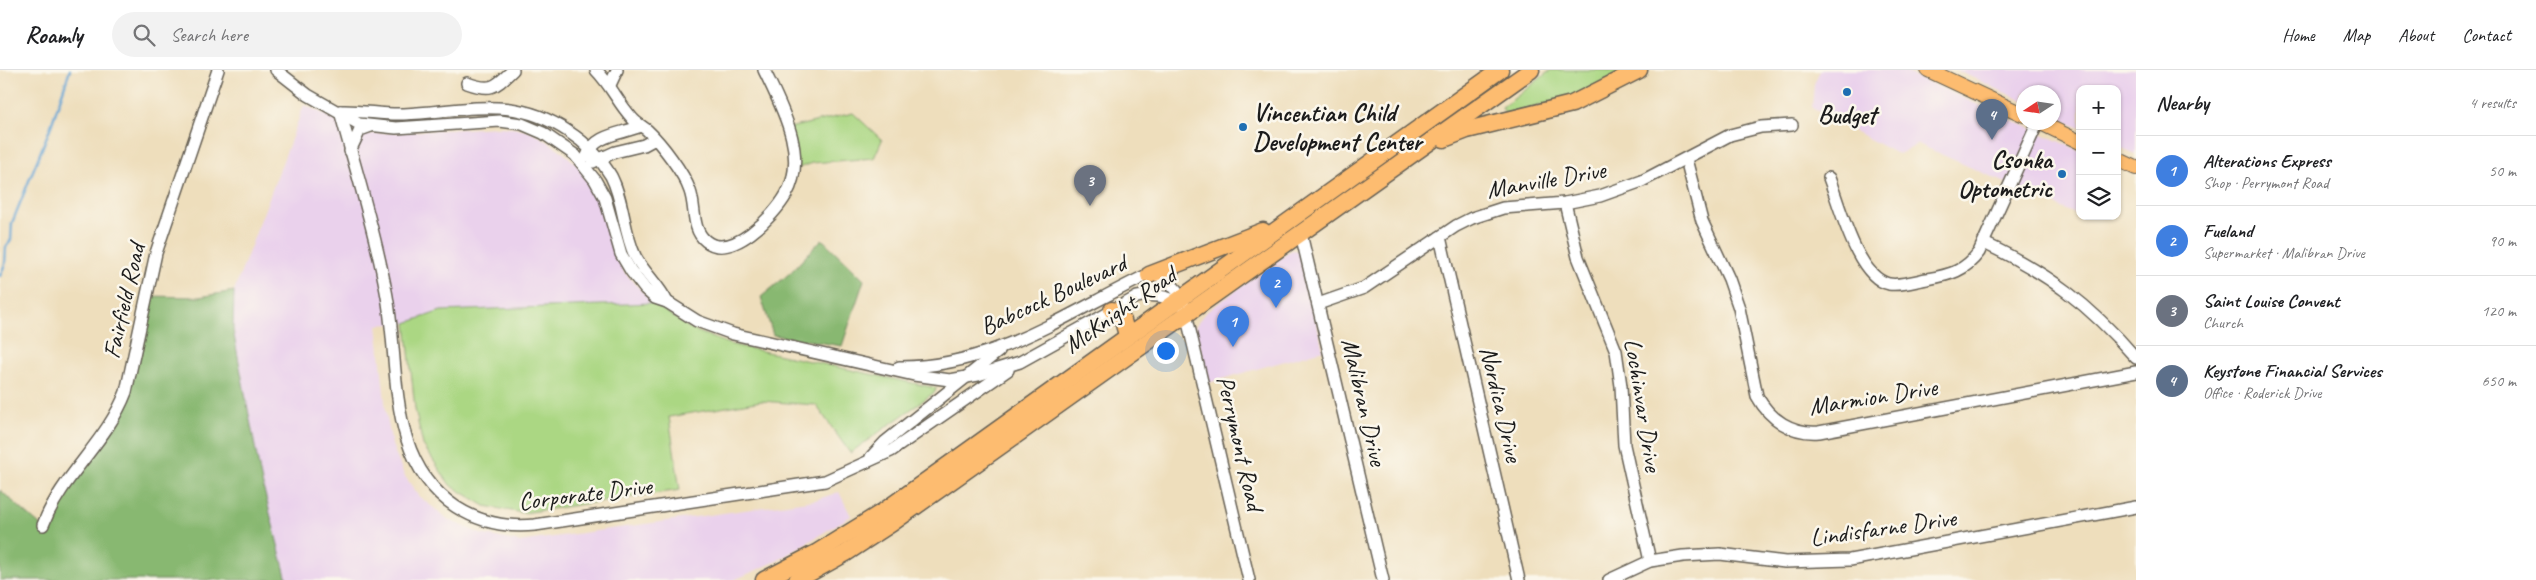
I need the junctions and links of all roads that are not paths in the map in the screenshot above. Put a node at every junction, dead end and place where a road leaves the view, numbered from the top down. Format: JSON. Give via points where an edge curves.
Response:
{"nodes":[{"id":1,"x":218,"y":70,"type":"edge"},
{"id":2,"x":276,"y":70,"type":"edge"},
{"id":3,"x":513,"y":70,"type":"edge"},
{"id":4,"x":596,"y":70,"type":"edge"},
{"id":5,"x":617,"y":70,"type":"edge"},
{"id":6,"x":764,"y":70,"type":"edge"},
{"id":7,"x":1490,"y":70,"type":"edge"},
{"id":8,"x":1500,"y":70,"type":"edge"},
{"id":9,"x":1531,"y":70,"type":"edge"},
{"id":10,"x":1638,"y":70,"type":"edge"},
{"id":11,"x":1928,"y":70,"type":"edge"},
{"id":12,"x":468,"y":83,"type":"dead end"},
{"id":13,"x":610,"y":85,"type":"junction"},
{"id":14,"x":340,"y":111,"type":"junction"},
{"id":15,"x":2016,"y":111,"type":"edge"},
{"id":16,"x":1439,"y":114,"type":"junction"},
{"id":17,"x":1792,"y":125,"type":"dead end"},
{"id":18,"x":371,"y":126,"type":"junction"},
{"id":19,"x":641,"y":126,"type":"junction"},
{"id":20,"x":2035,"y":130,"type":"edge"},
{"id":21,"x":2055,"y":130,"type":"edge"},
{"id":22,"x":655,"y":139,"type":"junction"},
{"id":23,"x":2076,"y":140,"type":"edge"},
{"id":24,"x":589,"y":149,"type":"junction"},
{"id":25,"x":1419,"y":150,"type":"junction"},
{"id":26,"x":350,"y":151,"type":"junction"},
{"id":27,"x":599,"y":159,"type":"junction"},
{"id":28,"x":1686,"y":160,"type":"junction"},
{"id":29,"x":2121,"y":161,"type":"edge"},
{"id":30,"x":584,"y":165,"type":"junction"},
{"id":31,"x":2136,"y":168,"type":"edge"},
{"id":32,"x":1829,"y":178,"type":"dead end"},
{"id":33,"x":1564,"y":203,"type":"junction"},
{"id":34,"x":1286,"y":222,"type":"junction"},
{"id":35,"x":1301,"y":234,"type":"junction"},
{"id":36,"x":1440,"y":237,"type":"junction"},
{"id":37,"x":1984,"y":243,"type":"junction"},
{"id":38,"x":1149,"y":275,"type":"junction"},
{"id":39,"x":1179,"y":299,"type":"junction"},
{"id":40,"x":667,"y":302,"type":"junction"},
{"id":41,"x":1318,"y":304,"type":"junction"},
{"id":42,"x":1112,"y":310,"type":"junction"},
{"id":43,"x":1187,"y":316,"type":"junction"},
{"id":44,"x":1127,"y":335,"type":"junction"},
{"id":45,"x":1011,"y":344,"type":"junction"},
{"id":46,"x":2136,"y":358,"type":"edge"},
{"id":47,"x":1020,"y":362,"type":"junction"},
{"id":48,"x":882,"y":367,"type":"junction"},
{"id":49,"x":2136,"y":372,"type":"edge"},
{"id":50,"x":966,"y":378,"type":"junction"},
{"id":51,"x":869,"y":461,"type":"junction"},
{"id":52,"x":2136,"y":508,"type":"edge"},
{"id":53,"x":43,"y":525,"type":"dead end"},
{"id":54,"x":1650,"y":561,"type":"junction"},
{"id":55,"x":764,"y":580,"type":"edge"},
{"id":56,"x":796,"y":580,"type":"edge"},
{"id":57,"x":1249,"y":580,"type":"edge"},
{"id":58,"x":1383,"y":580,"type":"edge"},
{"id":59,"x":1519,"y":580,"type":"edge"},
{"id":60,"x":1608,"y":580,"type":"edge"}],
"edges":[{"from":1,"to":53,"type":"street","name":"Fairfield Road","via":[[156,253],[119,411],[60,491]]},
{"from":2,"to":14,"type":"street","name":"Babcock Boulevard","via":[[308,95]]},
{"from":3,"to":12,"type":"street","via":[[493,88]]},
{"from":4,"to":13,"type":"street"},
{"from":5,"to":13,"type":"street"},
{"from":6,"to":22,"type":"street","via":[[789,128],[793,174],[779,205],[740,242],[718,246],[702,237],[688,186]]},
{"from":7,"to":16,"type":"highway"},
{"from":8,"to":16,"type":"highway","name":"McKnight Road"},
{"from":9,"to":25,"type":"highway","name":"McKnight Road"},
{"from":10,"to":25,"type":"highway","via":[[1572,104],[1467,130]]},
{"from":11,"to":15,"type":"main road"},
{"from":13,"to":19,"type":"street","via":[[631,118]]},
{"from":14,"to":18,"type":"street","name":"Babcock Boulevard","via":[[353,121]]},
{"from":14,"to":24,"type":"street","name":"Babcock Boulevard","via":[[389,115],[510,108],[550,120]]},
{"from":14,"to":26,"type":"street","name":"Corporate Drive"},
{"from":16,"to":34,"type":"highway","name":"McKnight Road"},
{"from":17,"to":28,"type":"street","name":"Manville Drive","via":[[1742,131],[1720,139]]},
{"from":18,"to":26,"type":"street","via":[[360,130]]},
{"from":18,"to":30,"type":"street","name":"Babcock Boulevard","via":[[396,128],[513,122],[543,132]]},
{"from":19,"to":22,"type":"street"},
{"from":19,"to":24,"type":"street","via":[[607,137]]},
{"from":20,"to":37,"type":"street"},
{"from":21,"to":23,"type":"main road"},
{"from":22,"to":27,"type":"street","via":[[644,146]]},
{"from":24,"to":27,"type":"street","name":"Babcock Boulevard"},
{"from":24,"to":30,"type":"street"},
{"from":25,"to":35,"type":"highway","name":"McKnight Road"},
{"from":26,"to":51,"type":"street","name":"Corporate Drive","via":[[386,292],[406,443],[425,479],[461,510],[503,526],[544,524],[802,487],[837,477]]},
{"from":27,"to":30,"type":"street"},
{"from":27,"to":40,"type":"street","name":"Babcock Boulevard","via":[[614,184],[636,258]]},
{"from":28,"to":33,"type":"street","name":"Manville Drive","via":[[1629,187]]},
{"from":28,"to":49,"type":"street","name":"Marmion Drive","via":[[1702,221],[1740,308],[1755,390],[1765,409],[1788,427],[1807,433],[1819,432]]},
{"from":29,"to":31,"type":"main road"},
{"from":30,"to":40,"type":"street","name":"Babcock Boulevard","via":[[605,198],[617,244],[630,271],[655,298]]},
{"from":32,"to":37,"type":"street","via":[[1862,261],[1869,272],[1885,282],[1902,284],[1958,272],[1972,262]]},
{"from":33,"to":36,"type":"street","name":"Manville Drive","via":[[1491,211],[1464,221]]},
{"from":33,"to":54,"type":"street","name":"Lochinvar Drive","via":[[1578,257],[1616,351],[1624,445]]},
{"from":34,"to":38,"type":"highway"},
{"from":34,"to":39,"type":"highway","name":"McKnight Road"},
{"from":35,"to":41,"type":"street","name":"Malibran Drive"},
{"from":35,"to":43,"type":"highway","name":"McKnight Road"},
{"from":36,"to":41,"type":"street","name":"Manville Drive","via":[[1364,288]]},
{"from":36,"to":59,"type":"street","name":"Nordica Drive"},
{"from":37,"to":46,"type":"street","via":[[2031,267],[2069,292],[2104,321]]},
{"from":38,"to":39,"type":"street","name":"Babcock Boulevard","via":[[1166,278]]},
{"from":38,"to":45,"type":"street","name":"Babcock Boulevard"},
{"from":39,"to":42,"type":"street","name":"Babcock Boulevard","via":[[1143,296]]},
{"from":39,"to":43,"type":"street","name":"Babcock Boulevard"},
{"from":39,"to":44,"type":"highway","name":"McKnight Road"},
{"from":40,"to":48,"type":"street","name":"Babcock Boulevard","via":[[697,320],[733,334]]},
{"from":41,"to":58,"type":"street","name":"Malibran Drive"},
{"from":42,"to":44,"type":"highway","via":[[1123,321]]},
{"from":42,"to":47,"type":"street","name":"Babcock Boulevard"},
{"from":43,"to":56,"type":"highway","name":"McKnight Road","via":[[892,523]]},
{"from":43,"to":57,"type":"street","name":"Perrymont Road"},
{"from":44,"to":55,"type":"highway","name":"McKnight Road","via":[[884,511],[824,549]]},
{"from":45,"to":48,"type":"street","name":"Babcock Boulevard","via":[[946,364]]},
{"from":45,"to":50,"type":"street","name":"Corporate Drive"},
{"from":47,"to":50,"type":"street","name":"Babcock Boulevard"},
{"from":47,"to":51,"type":"street","name":"Corporate Drive","via":[[891,451]]},
{"from":48,"to":50,"type":"street","name":"Babcock Boulevard","via":[[935,380]]},
{"from":50,"to":51,"type":"street","name":"Corporate Drive","via":[[885,442]]},
{"from":52,"to":54,"type":"street","name":"Lindisfarne Drive","via":[[1850,560],[1785,562],[1709,554]]},
{"from":54,"to":60,"type":"street","name":"Lindisfarne Drive"}]}
